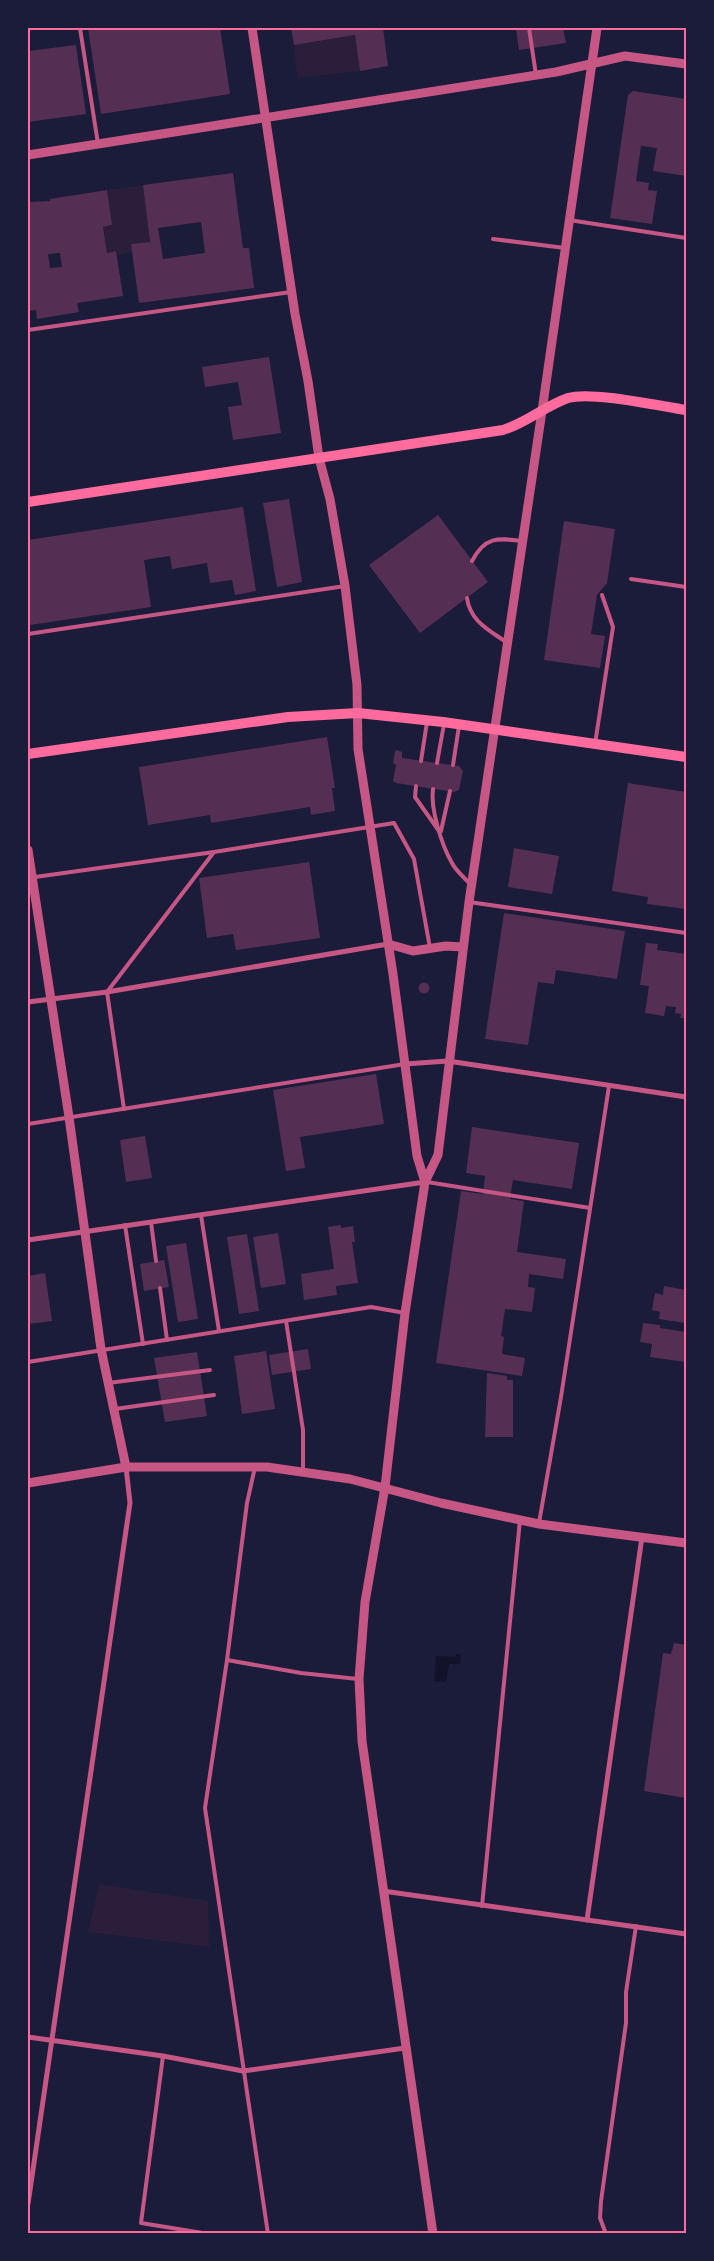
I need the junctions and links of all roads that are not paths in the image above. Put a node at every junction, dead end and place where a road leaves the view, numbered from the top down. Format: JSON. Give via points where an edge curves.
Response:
{"nodes":[{"id":1,"x":80,"y":28,"type":"edge"},
{"id":2,"x":252,"y":28,"type":"edge"},
{"id":3,"x":529,"y":28,"type":"edge"},
{"id":4,"x":597,"y":28,"type":"edge"},
{"id":5,"x":592,"y":63,"type":"junction"},
{"id":6,"x":686,"y":64,"type":"edge"},
{"id":7,"x":536,"y":75,"type":"junction"},
{"id":8,"x":264,"y":118,"type":"junction"},
{"id":9,"x":98,"y":144,"type":"junction"},
{"id":10,"x":28,"y":155,"type":"edge"},
{"id":11,"x":569,"y":220,"type":"junction"},
{"id":12,"x":493,"y":238,"type":"dead end"},
{"id":13,"x":686,"y":238,"type":"edge"},
{"id":14,"x":565,"y":248,"type":"junction"},
{"id":15,"x":291,"y":292,"type":"junction"},
{"id":16,"x":28,"y":330,"type":"edge"},
{"id":17,"x":686,"y":410,"type":"edge"},
{"id":18,"x":542,"y":411,"type":"junction"},
{"id":19,"x":319,"y":458,"type":"junction"},
{"id":20,"x":28,"y":502,"type":"edge"},
{"id":21,"x":523,"y":541,"type":"junction"},
{"id":22,"x":472,"y":561,"type":"dead end"},
{"id":23,"x":632,"y":579,"type":"dead end"},
{"id":24,"x":344,"y":586,"type":"junction"},
{"id":25,"x":686,"y":587,"type":"edge"},
{"id":26,"x":602,"y":595,"type":"dead end"},
{"id":27,"x":467,"y":598,"type":"dead end"},
{"id":28,"x":28,"y":634,"type":"edge"},
{"id":29,"x":508,"y":643,"type":"junction"},
{"id":30,"x":358,"y":713,"type":"junction"},
{"id":31,"x":427,"y":720,"type":"junction"},
{"id":32,"x":445,"y":722,"type":"junction"},
{"id":33,"x":459,"y":724,"type":"junction"},
{"id":34,"x":495,"y":729,"type":"junction"},
{"id":35,"x":595,"y":744,"type":"junction"},
{"id":36,"x":28,"y":754,"type":"edge"},
{"id":37,"x":686,"y":757,"type":"edge"},
{"id":38,"x":420,"y":760,"type":"dead end"},
{"id":39,"x":438,"y":763,"type":"dead end"},
{"id":40,"x":453,"y":765,"type":"dead end"},
{"id":41,"x":416,"y":786,"type":"dead end"},
{"id":42,"x":433,"y":789,"type":"dead end"},
{"id":43,"x":450,"y":791,"type":"dead end"},
{"id":44,"x":371,"y":828,"type":"junction"},
{"id":45,"x":440,"y":834,"type":"junction"},
{"id":46,"x":28,"y":850,"type":"edge"},
{"id":47,"x":214,"y":852,"type":"junction"},
{"id":48,"x":30,"y":877,"type":"edge"},
{"id":49,"x":471,"y":886,"type":"junction"},
{"id":50,"x":469,"y":902,"type":"junction"},
{"id":51,"x":686,"y":933,"type":"edge"},
{"id":52,"x":388,"y":944,"type":"junction"},
{"id":53,"x":462,"y":947,"type":"junction"},
{"id":54,"x":430,"y":948,"type":"junction"},
{"id":55,"x":107,"y":992,"type":"junction"},
{"id":56,"x":51,"y":998,"type":"junction"},
{"id":57,"x":28,"y":1002,"type":"edge"},
{"id":58,"x":448,"y":1062,"type":"junction"},
{"id":59,"x":405,"y":1064,"type":"junction"},
{"id":60,"x":608,"y":1086,"type":"junction"},
{"id":61,"x":686,"y":1098,"type":"edge"},
{"id":62,"x":124,"y":1109,"type":"junction"},
{"id":63,"x":69,"y":1117,"type":"junction"},
{"id":64,"x":28,"y":1124,"type":"edge"},
{"id":65,"x":424,"y":1182,"type":"junction"},
{"id":66,"x":590,"y":1208,"type":"junction"},
{"id":67,"x":201,"y":1215,"type":"junction"},
{"id":68,"x":151,"y":1222,"type":"junction"},
{"id":69,"x":125,"y":1225,"type":"junction"},
{"id":70,"x":84,"y":1230,"type":"junction"},
{"id":71,"x":28,"y":1240,"type":"edge"},
{"id":72,"x":156,"y":1261,"type":"dead end"},
{"id":73,"x":160,"y":1288,"type":"dead end"},
{"id":74,"x":405,"y":1313,"type":"junction"},
{"id":75,"x":286,"y":1321,"type":"junction"},
{"id":76,"x":219,"y":1331,"type":"junction"},
{"id":77,"x":167,"y":1340,"type":"junction"},
{"id":78,"x":143,"y":1344,"type":"junction"},
{"id":79,"x":102,"y":1350,"type":"junction"},
{"id":80,"x":28,"y":1362,"type":"edge"},
{"id":81,"x":210,"y":1370,"type":"dead end"},
{"id":82,"x":108,"y":1383,"type":"junction"},
{"id":83,"x":214,"y":1395,"type":"dead end"},
{"id":84,"x":113,"y":1409,"type":"junction"},
{"id":85,"x":126,"y":1467,"type":"junction"},
{"id":86,"x":255,"y":1467,"type":"junction"},
{"id":87,"x":303,"y":1472,"type":"junction"},
{"id":88,"x":28,"y":1483,"type":"edge"},
{"id":89,"x":385,"y":1487,"type":"junction"},
{"id":90,"x":520,"y":1520,"type":"junction"},
{"id":91,"x":539,"y":1524,"type":"junction"},
{"id":92,"x":642,"y":1537,"type":"junction"},
{"id":93,"x":686,"y":1543,"type":"edge"},
{"id":94,"x":227,"y":1660,"type":"junction"},
{"id":95,"x":359,"y":1679,"type":"junction"},
{"id":96,"x":382,"y":1891,"type":"junction"},
{"id":97,"x":482,"y":1906,"type":"junction"},
{"id":98,"x":587,"y":1920,"type":"junction"},
{"id":99,"x":636,"y":1926,"type":"junction"},
{"id":100,"x":686,"y":1934,"type":"edge"},
{"id":101,"x":28,"y":2037,"type":"edge"},
{"id":102,"x":52,"y":2041,"type":"junction"},
{"id":103,"x":405,"y":2048,"type":"junction"},
{"id":104,"x":163,"y":2056,"type":"junction"},
{"id":105,"x":243,"y":2071,"type":"junction"},
{"id":106,"x":28,"y":2204,"type":"edge"},
{"id":107,"x":209,"y":2234,"type":"edge"},
{"id":108,"x":268,"y":2234,"type":"edge"},
{"id":109,"x":433,"y":2234,"type":"edge"},
{"id":110,"x":606,"y":2234,"type":"edge"}],
"edges":[{"from":1,"to":9,"type":"lane"},
{"from":2,"to":8,"type":"street"},
{"from":3,"to":7,"type":"lane"},
{"from":4,"to":5,"type":"street"},
{"from":5,"to":6,"type":"street","via":[[636,56]]},
{"from":5,"to":7,"type":"street"},
{"from":5,"to":11,"type":"street"},
{"from":7,"to":8,"type":"street"},
{"from":8,"to":9,"type":"street"},
{"from":8,"to":15,"type":"street"},
{"from":9,"to":10,"type":"street"},
{"from":11,"to":13,"type":"lane"},
{"from":11,"to":14,"type":"street"},
{"from":12,"to":14,"type":"lane"},
{"from":14,"to":18,"type":"street"},
{"from":15,"to":16,"type":"lane"},
{"from":15,"to":19,"type":"street"},
{"from":17,"to":18,"type":"main road","via":[[581,396]]},
{"from":18,"to":19,"type":"main road","via":[[503,430]]},
{"from":18,"to":21,"type":"street"},
{"from":19,"to":20,"type":"main road"},
{"from":19,"to":24,"type":"street","via":[[330,498]]},
{"from":21,"to":22,"type":"lane","via":[[497,539],[485,544]]},
{"from":21,"to":29,"type":"street"},
{"from":23,"to":25,"type":"lane"},
{"from":24,"to":28,"type":"lane"},
{"from":24,"to":30,"type":"street"},
{"from":26,"to":35,"type":"lane","via":[[613,627]]},
{"from":27,"to":29,"type":"lane","via":[[471,615]]},
{"from":29,"to":34,"type":"street"},
{"from":30,"to":31,"type":"main road"},
{"from":30,"to":36,"type":"main road","via":[[288,717]]},
{"from":30,"to":44,"type":"street","via":[[358,748]]},
{"from":31,"to":32,"type":"main road"},
{"from":31,"to":38,"type":"lane"},
{"from":32,"to":33,"type":"main road"},
{"from":32,"to":39,"type":"lane"},
{"from":33,"to":34,"type":"main road"},
{"from":33,"to":40,"type":"lane"},
{"from":34,"to":35,"type":"main road"},
{"from":34,"to":49,"type":"street"},
{"from":35,"to":37,"type":"main road"},
{"from":41,"to":45,"type":"lane","via":[[415,798]]},
{"from":42,"to":45,"type":"lane","via":[[431,800]]},
{"from":43,"to":45,"type":"lane"},
{"from":44,"to":47,"type":"lane"},
{"from":44,"to":52,"type":"street"},
{"from":44,"to":54,"type":"lane","via":[[394,823],[414,859]]},
{"from":45,"to":49,"type":"lane","via":[[452,864]]},
{"from":46,"to":48,"type":"street"},
{"from":47,"to":48,"type":"lane"},
{"from":47,"to":55,"type":"lane"},
{"from":48,"to":56,"type":"street"},
{"from":49,"to":50,"type":"street"},
{"from":50,"to":51,"type":"lane"},
{"from":50,"to":53,"type":"street"},
{"from":52,"to":54,"type":"street","via":[[413,951]]},
{"from":52,"to":55,"type":"street"},
{"from":52,"to":59,"type":"street"},
{"from":53,"to":54,"type":"street"},
{"from":53,"to":58,"type":"street"},
{"from":55,"to":56,"type":"street"},
{"from":55,"to":62,"type":"lane"},
{"from":56,"to":57,"type":"street"},
{"from":56,"to":63,"type":"street"},
{"from":58,"to":59,"type":"street"},
{"from":58,"to":60,"type":"street"},
{"from":58,"to":65,"type":"street","via":[[438,1155]]},
{"from":59,"to":62,"type":"lane"},
{"from":59,"to":65,"type":"street","via":[[417,1156]]},
{"from":60,"to":61,"type":"street"},
{"from":60,"to":66,"type":"lane"},
{"from":62,"to":63,"type":"lane"},
{"from":63,"to":64,"type":"lane"},
{"from":63,"to":70,"type":"street"},
{"from":65,"to":66,"type":"lane"},
{"from":65,"to":67,"type":"street"},
{"from":65,"to":74,"type":"street"},
{"from":66,"to":91,"type":"lane"},
{"from":67,"to":68,"type":"street"},
{"from":67,"to":76,"type":"lane"},
{"from":68,"to":69,"type":"street"},
{"from":68,"to":72,"type":"lane"},
{"from":69,"to":70,"type":"street"},
{"from":69,"to":78,"type":"lane"},
{"from":70,"to":71,"type":"street"},
{"from":70,"to":79,"type":"street"},
{"from":73,"to":77,"type":"lane"},
{"from":74,"to":75,"type":"lane","via":[[371,1307]]},
{"from":74,"to":89,"type":"street"},
{"from":75,"to":76,"type":"lane"},
{"from":75,"to":87,"type":"lane","via":[[303,1430]]},
{"from":76,"to":77,"type":"lane"},
{"from":77,"to":78,"type":"lane"},
{"from":78,"to":79,"type":"lane"},
{"from":79,"to":80,"type":"lane"},
{"from":79,"to":82,"type":"street"},
{"from":81,"to":82,"type":"lane"},
{"from":82,"to":84,"type":"street"},
{"from":83,"to":84,"type":"lane"},
{"from":84,"to":85,"type":"street"},
{"from":85,"to":86,"type":"street"},
{"from":85,"to":88,"type":"street"},
{"from":85,"to":102,"type":"street","via":[[130,1503]]},
{"from":86,"to":87,"type":"street"},
{"from":86,"to":94,"type":"lane","via":[[247,1503]]},
{"from":87,"to":89,"type":"street"},
{"from":89,"to":90,"type":"street"},
{"from":89,"to":95,"type":"street","via":[[365,1602]]},
{"from":90,"to":91,"type":"street"},
{"from":90,"to":97,"type":"lane"},
{"from":91,"to":92,"type":"street"},
{"from":92,"to":93,"type":"street"},
{"from":92,"to":98,"type":"street"},
{"from":94,"to":95,"type":"lane"},
{"from":94,"to":105,"type":"lane","via":[[205,1808]]},
{"from":95,"to":96,"type":"street","via":[[362,1741]]},
{"from":96,"to":97,"type":"street"},
{"from":96,"to":103,"type":"street"},
{"from":97,"to":98,"type":"street"},
{"from":98,"to":99,"type":"street"},
{"from":99,"to":100,"type":"street"},
{"from":99,"to":110,"type":"lane","via":[[601,2201],[600,2218]]},
{"from":101,"to":102,"type":"street"},
{"from":102,"to":104,"type":"street"},
{"from":102,"to":106,"type":"street"},
{"from":103,"to":105,"type":"street"},
{"from":103,"to":109,"type":"street"},
{"from":104,"to":105,"type":"street"},
{"from":104,"to":107,"type":"lane","via":[[140,2222]]},
{"from":105,"to":108,"type":"lane"}]}
